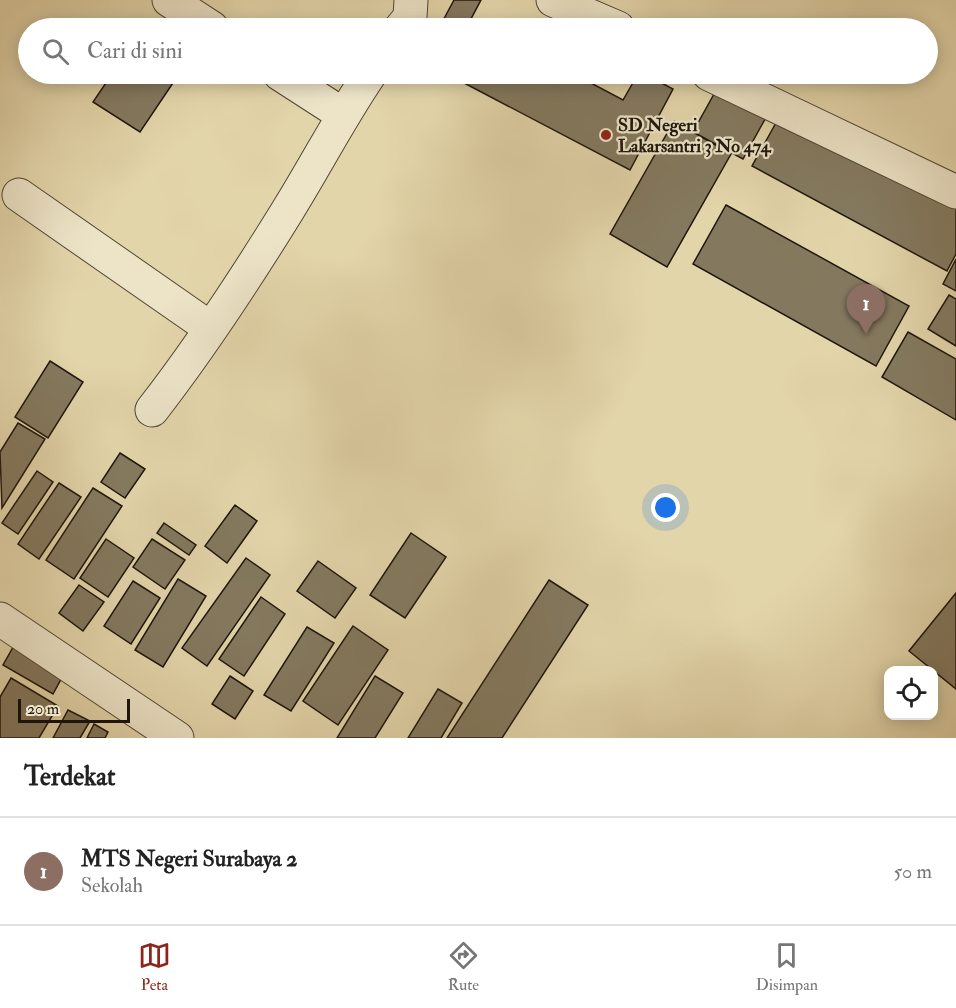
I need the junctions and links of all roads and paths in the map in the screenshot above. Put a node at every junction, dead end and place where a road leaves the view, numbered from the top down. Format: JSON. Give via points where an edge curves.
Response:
{"nodes":[{"id":1,"x":169,"y":0,"type":"edge"},
{"id":2,"x":411,"y":0,"type":"edge"},
{"id":3,"x":553,"y":0,"type":"edge"},
{"id":4,"x":197,"y":18,"type":"edge"},
{"id":5,"x":408,"y":18,"type":"edge"},
{"id":6,"x":595,"y":18,"type":"edge"},
{"id":7,"x":296,"y":84,"type":"edge"},
{"id":8,"x":363,"y":84,"type":"edge"},
{"id":9,"x":730,"y":84,"type":"edge"},
{"id":10,"x":342,"y":114,"type":"junction"},
{"id":11,"x":956,"y":192,"type":"edge"},
{"id":12,"x":19,"y":195,"type":"dead end"},
{"id":13,"x":210,"y":328,"type":"junction"},
{"id":14,"x":152,"y":410,"type":"dead end"},
{"id":15,"x":0,"y":619,"type":"edge"},
{"id":16,"x":177,"y":738,"type":"edge"}],
"edges":[{"from":1,"to":4,"type":"street"},
{"from":2,"to":5,"type":"street"},
{"from":3,"to":6,"type":"street"},
{"from":7,"to":10,"type":"street"},
{"from":8,"to":10,"type":"street"},
{"from":9,"to":11,"type":"street"},
{"from":10,"to":13,"type":"street","via":[[289,209]]},
{"from":12,"to":13,"type":"street"},
{"from":13,"to":14,"type":"street"},
{"from":15,"to":16,"type":"street"}]}
